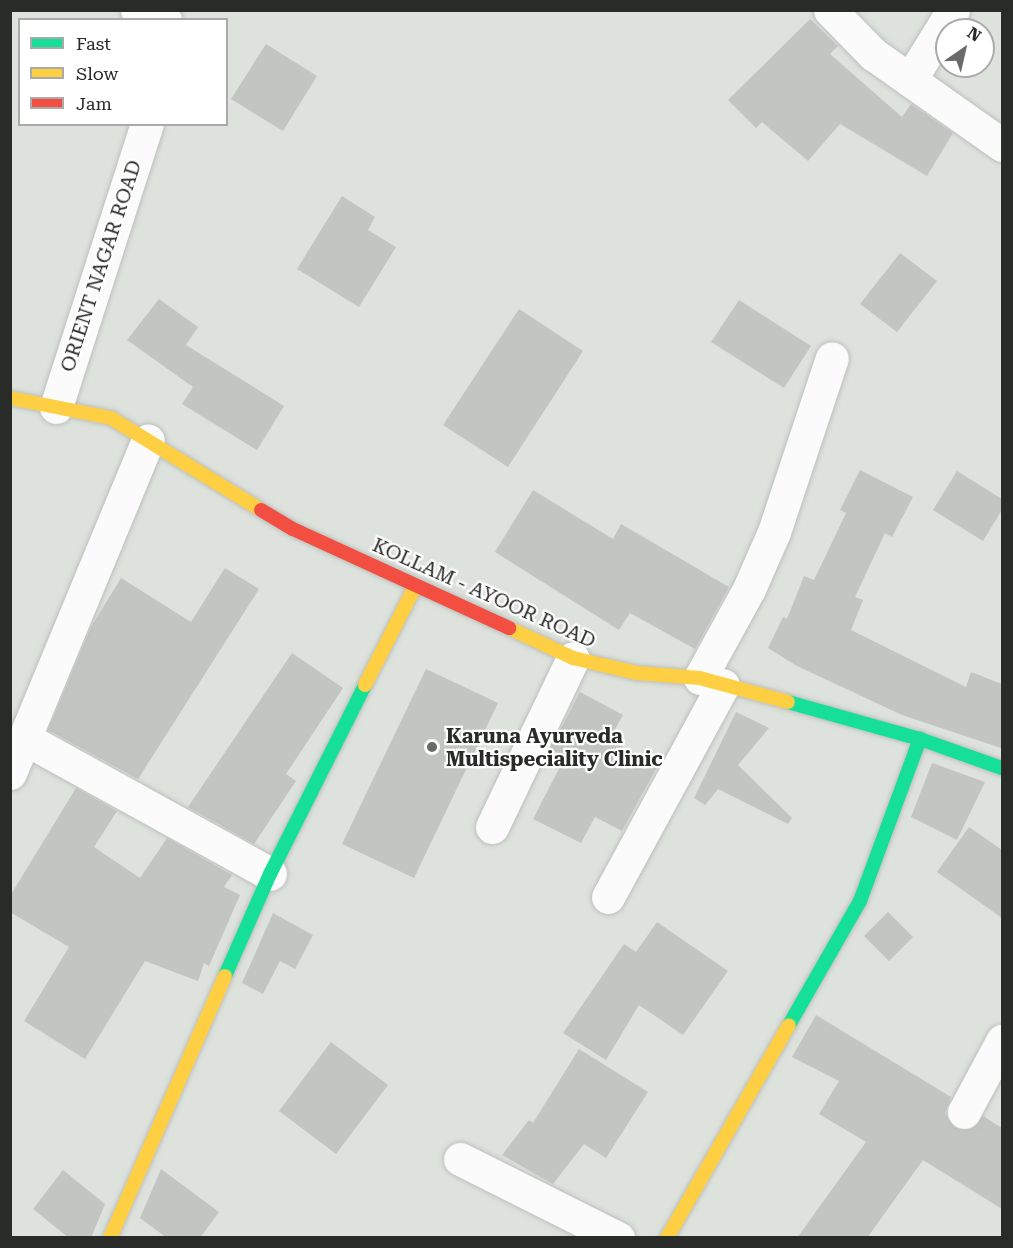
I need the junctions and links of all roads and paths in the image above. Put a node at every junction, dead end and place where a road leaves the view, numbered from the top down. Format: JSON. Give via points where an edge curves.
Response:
{"nodes":[{"id":1,"x":137,"y":10,"type":"edge"},
{"id":2,"x":830,"y":10,"type":"edge"},
{"id":3,"x":953,"y":10,"type":"edge"},
{"id":4,"x":159,"y":18,"type":"edge"},
{"id":5,"x":910,"y":80,"type":"junction"},
{"id":6,"x":146,"y":126,"type":"edge"},
{"id":7,"x":1002,"y":145,"type":"edge"},
{"id":8,"x":832,"y":358,"type":"dead end"},
{"id":9,"x":10,"y":399,"type":"edge"},
{"id":10,"x":56,"y":407,"type":"junction"},
{"id":11,"x":147,"y":440,"type":"junction"},
{"id":12,"x":417,"y":585,"type":"junction"},
{"id":13,"x":573,"y":658,"type":"junction"},
{"id":14,"x":711,"y":681,"type":"junction"},
{"id":15,"x":24,"y":738,"type":"junction"},
{"id":16,"x":920,"y":739,"type":"junction"},
{"id":17,"x":1002,"y":768,"type":"edge"},
{"id":18,"x":10,"y":773,"type":"edge"},
{"id":19,"x":492,"y":827,"type":"dead end"},
{"id":20,"x":270,"y":873,"type":"junction"},
{"id":21,"x":608,"y":897,"type":"dead end"},
{"id":22,"x":1002,"y":1041,"type":"edge"},
{"id":23,"x":964,"y":1112,"type":"dead end"},
{"id":24,"x":460,"y":1159,"type":"dead end"},
{"id":25,"x":111,"y":1238,"type":"edge"},
{"id":26,"x":618,"y":1238,"type":"edge"},
{"id":27,"x":667,"y":1238,"type":"edge"}],
"edges":[{"from":1,"to":4,"type":"street"},
{"from":2,"to":5,"type":"street","via":[[873,54]]},
{"from":3,"to":5,"type":"street"},
{"from":5,"to":7,"type":"street"},
{"from":6,"to":10,"type":"street","name":"ORIENT NAGAR ROAD"},
{"from":8,"to":14,"type":"street","via":[[774,532]]},
{"from":9,"to":10,"type":"street","name":"KOLLAM - AYOOR ROAD"},
{"from":10,"to":11,"type":"street","name":"KOLLAM - AYOOR ROAD","via":[[111,418]]},
{"from":11,"to":12,"type":"street","name":"KOLLAM - AYOOR ROAD","via":[[292,529]]},
{"from":11,"to":15,"type":"street"},
{"from":12,"to":13,"type":"street","name":"KOLLAM - AYOOR ROAD"},
{"from":12,"to":20,"type":"street"},
{"from":13,"to":14,"type":"street","name":"KOLLAM - AYOOR ROAD","via":[[637,673]]},
{"from":13,"to":19,"type":"street"},
{"from":14,"to":16,"type":"street","name":"KOLLAM - AYOOR ROAD"},
{"from":14,"to":21,"type":"street"},
{"from":15,"to":18,"type":"street"},
{"from":15,"to":20,"type":"street"},
{"from":16,"to":17,"type":"street","name":"KOLLAM - AYOOR ROAD"},
{"from":16,"to":27,"type":"street","via":[[860,901]]},
{"from":20,"to":25,"type":"street"},
{"from":22,"to":23,"type":"street"},
{"from":24,"to":26,"type":"street"}]}
